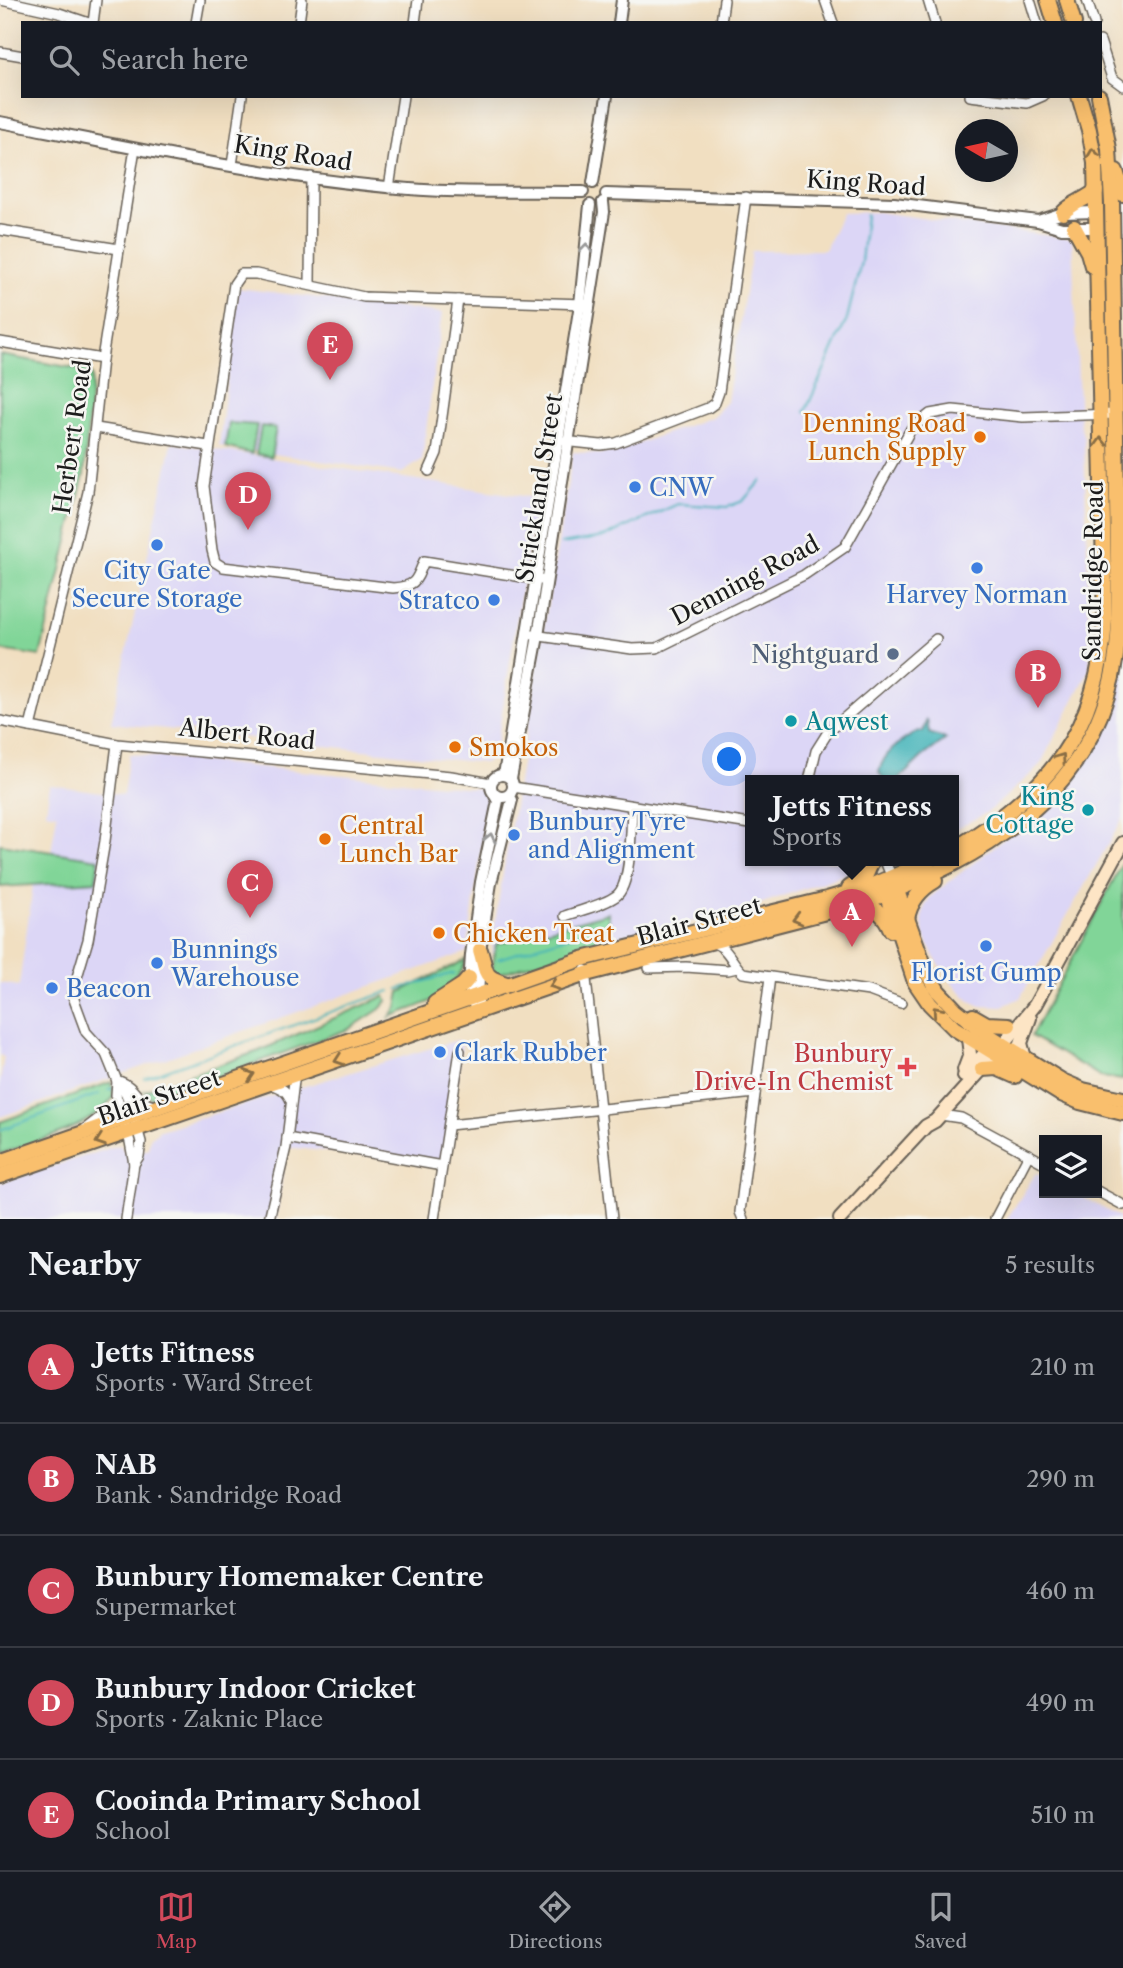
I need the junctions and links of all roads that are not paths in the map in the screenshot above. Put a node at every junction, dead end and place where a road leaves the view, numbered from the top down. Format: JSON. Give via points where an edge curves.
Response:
{"nodes":[{"id":1,"x":1,"y":0,"type":"edge"},
{"id":2,"x":96,"y":0,"type":"edge"},
{"id":3,"x":200,"y":0,"type":"edge"},
{"id":4,"x":302,"y":0,"type":"edge"},
{"id":5,"x":418,"y":0,"type":"edge"},
{"id":6,"x":622,"y":0,"type":"edge"},
{"id":7,"x":724,"y":0,"type":"edge"},
{"id":8,"x":825,"y":0,"type":"edge"},
{"id":9,"x":928,"y":0,"type":"edge"},
{"id":10,"x":1030,"y":0,"type":"edge"},
{"id":11,"x":1048,"y":0,"type":"edge"},
{"id":12,"x":1067,"y":0,"type":"edge"},
{"id":13,"x":1087,"y":0,"type":"edge"},
{"id":14,"x":58,"y":18,"type":"edge"},
{"id":15,"x":78,"y":21,"type":"edge"},
{"id":16,"x":91,"y":21,"type":"edge"},
{"id":17,"x":196,"y":21,"type":"edge"},
{"id":18,"x":299,"y":21,"type":"edge"},
{"id":19,"x":415,"y":21,"type":"edge"},
{"id":20,"x":619,"y":21,"type":"edge"},
{"id":21,"x":721,"y":21,"type":"edge"},
{"id":22,"x":831,"y":21,"type":"edge"},
{"id":23,"x":934,"y":21,"type":"edge"},
{"id":24,"x":1036,"y":21,"type":"edge"},
{"id":25,"x":1054,"y":21,"type":"edge"},
{"id":26,"x":1073,"y":21,"type":"edge"},
{"id":27,"x":1093,"y":21,"type":"edge"},
{"id":28,"x":1102,"y":47,"type":"edge"},
{"id":29,"x":0,"y":52,"type":"edge"},
{"id":30,"x":21,"y":56,"type":"edge"},
{"id":31,"x":1123,"y":86,"type":"edge"},
{"id":32,"x":242,"y":98,"type":"edge"},
{"id":33,"x":403,"y":98,"type":"edge"},
{"id":34,"x":607,"y":98,"type":"edge"},
{"id":35,"x":986,"y":98,"type":"edge"},
{"id":36,"x":1038,"y":98,"type":"edge"},
{"id":37,"x":1080,"y":98,"type":"edge"},
{"id":38,"x":1099,"y":98,"type":"edge"},
{"id":39,"x":0,"y":122,"type":"edge"},
{"id":40,"x":135,"y":148,"type":"junction"},
{"id":41,"x":1109,"y":149,"type":"junction"},
{"id":42,"x":232,"y":164,"type":"junction"},
{"id":43,"x":311,"y":177,"type":"junction"},
{"id":44,"x":593,"y":183,"type":"junction"},
{"id":45,"x":389,"y":188,"type":"junction"},
{"id":46,"x":1096,"y":191,"type":"junction"},
{"id":47,"x":583,"y":192,"type":"junction"},
{"id":48,"x":1123,"y":194,"type":"edge"},
{"id":49,"x":746,"y":197,"type":"junction"},
{"id":50,"x":604,"y":198,"type":"junction"},
{"id":51,"x":590,"y":205,"type":"junction"},
{"id":52,"x":1096,"y":212,"type":"junction"},
{"id":53,"x":1117,"y":212,"type":"edge"},
{"id":54,"x":1063,"y":214,"type":"junction"},
{"id":55,"x":1038,"y":221,"type":"junction"},
{"id":56,"x":1074,"y":227,"type":"junction"},
{"id":57,"x":1097,"y":228,"type":"junction"},
{"id":58,"x":1118,"y":228,"type":"edge"},
{"id":59,"x":0,"y":230,"type":"edge"},
{"id":60,"x":1123,"y":242,"type":"edge"},
{"id":61,"x":119,"y":249,"type":"junction"},
{"id":62,"x":1113,"y":257,"type":"junction"},
{"id":63,"x":1098,"y":276,"type":"junction"},
{"id":64,"x":310,"y":285,"type":"junction"},
{"id":65,"x":458,"y":300,"type":"junction"},
{"id":66,"x":584,"y":304,"type":"junction"},
{"id":67,"x":0,"y":342,"type":"edge"},
{"id":68,"x":102,"y":359,"type":"junction"},
{"id":69,"x":1108,"y":414,"type":"junction"},
{"id":70,"x":96,"y":428,"type":"junction"},
{"id":71,"x":563,"y":441,"type":"junction"},
{"id":72,"x":208,"y":446,"type":"junction"},
{"id":73,"x":429,"y":471,"type":"dead end"},
{"id":74,"x":1114,"y":497,"type":"edge"},
{"id":75,"x":541,"y":580,"type":"junction"},
{"id":76,"x":533,"y":635,"type":"junction"},
{"id":77,"x":936,"y":639,"type":"dead end"},
{"id":78,"x":1115,"y":653,"type":"edge"},
{"id":79,"x":0,"y":721,"type":"edge"},
{"id":80,"x":30,"y":727,"type":"junction"},
{"id":81,"x":117,"y":744,"type":"junction"},
{"id":82,"x":810,"y":775,"type":"edge"},
{"id":83,"x":491,"y":783,"type":"junction"},
{"id":84,"x":509,"y":784,"type":"junction"},
{"id":85,"x":495,"y":796,"type":"junction"},
{"id":86,"x":632,"y":806,"type":"junction"},
{"id":87,"x":745,"y":823,"type":"edge"},
{"id":88,"x":993,"y":841,"type":"junction"},
{"id":89,"x":1123,"y":843,"type":"edge"},
{"id":90,"x":959,"y":846,"type":"edge"},
{"id":91,"x":959,"y":861,"type":"edge"},
{"id":92,"x":870,"y":866,"type":"edge"},
{"id":93,"x":876,"y":866,"type":"edge"},
{"id":94,"x":886,"y":866,"type":"edge"},
{"id":95,"x":921,"y":866,"type":"edge"},
{"id":96,"x":951,"y":866,"type":"edge"},
{"id":97,"x":889,"y":886,"type":"junction"},
{"id":98,"x":839,"y":895,"type":"junction"},
{"id":99,"x":861,"y":903,"type":"junction"},
{"id":100,"x":565,"y":916,"type":"dead end"},
{"id":101,"x":907,"y":920,"type":"junction"},
{"id":102,"x":710,"y":936,"type":"junction"},
{"id":103,"x":732,"y":936,"type":"junction"},
{"id":104,"x":480,"y":950,"type":"junction"},
{"id":105,"x":582,"y":959,"type":"junction"},
{"id":106,"x":738,"y":967,"type":"junction"},
{"id":107,"x":649,"y":968,"type":"dead end"},
{"id":108,"x":586,"y":974,"type":"junction"},
{"id":109,"x":1051,"y":975,"type":"junction"},
{"id":110,"x":770,"y":977,"type":"junction"},
{"id":111,"x":469,"y":978,"type":"junction"},
{"id":112,"x":915,"y":982,"type":"junction"},
{"id":113,"x":509,"y":985,"type":"junction"},
{"id":114,"x":476,"y":1001,"type":"junction"},
{"id":115,"x":901,"y":1003,"type":"dead end"},
{"id":116,"x":1035,"y":1005,"type":"junction"},
{"id":117,"x":956,"y":1010,"type":"junction"},
{"id":118,"x":424,"y":1014,"type":"junction"},
{"id":119,"x":1009,"y":1025,"type":"junction"},
{"id":120,"x":968,"y":1039,"type":"junction"},
{"id":121,"x":995,"y":1047,"type":"junction"},
{"id":122,"x":460,"y":1051,"type":"dead end"},
{"id":123,"x":1024,"y":1058,"type":"junction"},
{"id":124,"x":293,"y":1068,"type":"junction"},
{"id":125,"x":982,"y":1069,"type":"junction"},
{"id":126,"x":1031,"y":1077,"type":"junction"},
{"id":127,"x":117,"y":1081,"type":"junction"},
{"id":128,"x":959,"y":1083,"type":"junction"},
{"id":129,"x":270,"y":1084,"type":"junction"},
{"id":130,"x":755,"y":1093,"type":"junction"},
{"id":131,"x":957,"y":1097,"type":"junction"},
{"id":132,"x":1123,"y":1099,"type":"edge"},
{"id":133,"x":118,"y":1100,"type":"junction"},
{"id":134,"x":292,"y":1103,"type":"junction"},
{"id":135,"x":155,"y":1107,"type":"junction"},
{"id":136,"x":600,"y":1108,"type":"junction"},
{"id":137,"x":1123,"y":1112,"type":"edge"},
{"id":138,"x":941,"y":1115,"type":"junction"},
{"id":139,"x":961,"y":1118,"type":"junction"},
{"id":140,"x":131,"y":1123,"type":"junction"},
{"id":141,"x":449,"y":1125,"type":"junction"},
{"id":142,"x":926,"y":1126,"type":"junction"},
{"id":143,"x":81,"y":1133,"type":"junction"},
{"id":144,"x":287,"y":1138,"type":"junction"},
{"id":145,"x":1029,"y":1154,"type":"junction"},
{"id":146,"x":1039,"y":1160,"type":"edge"},
{"id":147,"x":0,"y":1161,"type":"edge"},
{"id":148,"x":442,"y":1166,"type":"junction"},
{"id":149,"x":0,"y":1176,"type":"edge"},
{"id":150,"x":1102,"y":1194,"type":"edge"},
{"id":151,"x":1123,"y":1205,"type":"edge"},
{"id":152,"x":126,"y":1219,"type":"edge"},
{"id":153,"x":269,"y":1219,"type":"edge"},
{"id":154,"x":434,"y":1219,"type":"edge"},
{"id":155,"x":612,"y":1219,"type":"edge"},
{"id":156,"x":743,"y":1219,"type":"edge"},
{"id":157,"x":840,"y":1219,"type":"edge"},
{"id":158,"x":995,"y":1219,"type":"edge"}],
"edges":[{"from":1,"to":14,"type":"street"},
{"from":2,"to":16,"type":"street"},
{"from":3,"to":17,"type":"street"},
{"from":4,"to":18,"type":"street"},
{"from":5,"to":19,"type":"street"},
{"from":6,"to":20,"type":"street"},
{"from":7,"to":21,"type":"street"},
{"from":8,"to":22,"type":"street"},
{"from":9,"to":23,"type":"street"},
{"from":10,"to":24,"type":"street"},
{"from":11,"to":25,"type":"main road"},
{"from":12,"to":26,"type":"main road"},
{"from":13,"to":27,"type":"street"},
{"from":14,"to":15,"type":"street"},
{"from":28,"to":31,"type":"street","via":[[1112,78]]},
{"from":29,"to":30,"type":"street"},
{"from":32,"to":42,"type":"street"},
{"from":33,"to":45,"type":"street"},
{"from":34,"to":44,"type":"street"},
{"from":35,"to":36,"type":"street","via":[[1027,103]]},
{"from":46,"to":37,"type":"main road","name":"Sandridge Road","one_way":true,"via":[[1093,152]]},
{"from":38,"to":41,"type":"main road","name":"Sandridge Road"},
{"from":39,"to":40,"type":"street","name":"King Road"},
{"from":40,"to":42,"type":"street","name":"King Road"},
{"from":40,"to":61,"type":"street","name":"Herbert Road"},
{"from":41,"to":48,"type":"main road"},
{"from":41,"to":53,"type":"main road","name":"Sandridge Road"},
{"from":42,"to":43,"type":"street","name":"King Road"},
{"from":43,"to":45,"type":"street","name":"King Road"},
{"from":43,"to":64,"type":"street"},
{"from":44,"to":47,"type":"street"},
{"from":44,"to":50,"type":"street","via":[[601,185]]},
{"from":45,"to":47,"type":"street","name":"King Road"},
{"from":46,"to":52,"type":"main road","name":"Sandridge Road"},
{"from":46,"to":54,"type":"main road"},
{"from":47,"to":51,"type":"street"},
{"from":49,"to":50,"type":"street","name":"King Road"},
{"from":49,"to":55,"type":"street","name":"King Road","via":[[894,203]]},
{"from":49,"to":71,"type":"street","via":[[715,403],[616,443]]},
{"from":50,"to":51,"type":"street","via":[[598,205]]},
{"from":50,"to":66,"type":"street","name":"Strickland Street"},
{"from":66,"to":51,"type":"street","name":"Strickland Street","one_way":true},
{"from":52,"to":53,"type":"main road"},
{"from":52,"to":54,"type":"street","name":"King Road"},
{"from":52,"to":57,"type":"main road","name":"Sandridge Road"},
{"from":53,"to":58,"type":"main road","name":"Sandridge Road"},
{"from":54,"to":55,"type":"street","name":"King Road"},
{"from":55,"to":56,"type":"street","name":"King Road"},
{"from":56,"to":57,"type":"street","name":"King Road"},
{"from":56,"to":63,"type":"main road"},
{"from":57,"to":58,"type":"main road"},
{"from":57,"to":63,"type":"main road","name":"Sandridge Road"},
{"from":58,"to":62,"type":"main road","name":"Sandridge Road"},
{"from":59,"to":61,"type":"street"},
{"from":60,"to":62,"type":"main road"},
{"from":61,"to":68,"type":"street","name":"Herbert Road"},
{"from":62,"to":69,"type":"main road","name":"Sandridge Road"},
{"from":63,"to":69,"type":"main road","name":"Sandridge Road"},
{"from":64,"to":65,"type":"street","via":[[364,297]]},
{"from":64,"to":72,"type":"street","via":[[256,274],[241,274],[234,284]]},
{"from":65,"to":66,"type":"street"},
{"from":65,"to":73,"type":"street","via":[[437,453]]},
{"from":66,"to":71,"type":"street","name":"Strickland Street"},
{"from":67,"to":68,"type":"street"},
{"from":68,"to":70,"type":"street","name":"Herbert Road"},
{"from":69,"to":74,"type":"main road","name":"Sandridge Road"},
{"from":69,"to":76,"type":"street","name":"Denning Road","via":[[1023,417],[953,410],[930,414],[911,429],[845,547],[804,575],[657,648],[632,649]]},
{"from":70,"to":72,"type":"street"},
{"from":70,"to":80,"type":"street","name":"Herbert Road","via":[[88,492]]},
{"from":71,"to":75,"type":"street","name":"Strickland Street"},
{"from":72,"to":75,"type":"street","via":[[205,500],[215,562],[223,566],[393,588],[416,580],[424,561]]},
{"from":74,"to":78,"type":"main road","name":"Sandridge Road","via":[[1105,619]]},
{"from":75,"to":76,"type":"street","name":"Strickland Street"},
{"from":76,"to":84,"type":"street","name":"Strickland Street"},
{"from":77,"to":82,"type":"street","via":[[828,732],[816,751]]},
{"from":78,"to":88,"type":"main road","name":"Sandridge Road","via":[[1111,688],[1080,756],[1048,796]]},
{"from":90,"to":78,"type":"main road","name":"Sandridge Road","one_way":true,"via":[[1016,807],[1043,781],[1086,715],[1097,683]]},
{"from":79,"to":80,"type":"street","name":"Albert Road"},
{"from":80,"to":81,"type":"street","name":"Albert Road"},
{"from":81,"to":83,"type":"street","name":"Albert Road"},
{"from":81,"to":127,"type":"street","via":[[88,940],[72,994],[86,1032],[106,1054]]},
{"from":83,"to":84,"type":"street","via":[[496,776]]},
{"from":83,"to":85,"type":"street"},
{"from":84,"to":85,"type":"street","via":[[500,798]]},
{"from":84,"to":86,"type":"street"},
{"from":84,"to":104,"type":"street","name":"Strickland Street","via":[[512,800]]},
{"from":111,"to":85,"type":"street","one_way":true,"via":[[481,882],[498,801]]},
{"from":86,"to":87,"type":"street"},
{"from":86,"to":100,"type":"street","via":[[621,891]]},
{"from":88,"to":91,"type":"main road","name":"Sandridge Road"},
{"from":88,"to":101,"type":"main road","via":[[926,886],[909,907]]},
{"from":89,"to":109,"type":"main road"},
{"from":92,"to":98,"type":"main road","via":[[865,877]]},
{"from":93,"to":97,"type":"street"},
{"from":94,"to":97,"type":"street"},
{"from":95,"to":97,"type":"main road"},
{"from":96,"to":97,"type":"main road","name":"Sandridge Road"},
{"from":97,"to":98,"type":"main road","name":"Blair Street"},
{"from":97,"to":99,"type":"main road","name":"Blair Street"},
{"from":97,"to":101,"type":"main road"},
{"from":97,"to":112,"type":"main road"},
{"from":98,"to":102,"type":"main road","name":"Blair Street"},
{"from":99,"to":103,"type":"main road","name":"Blair Street","one_way":true},
{"from":99,"to":112,"type":"main road","via":[[872,905],[888,922]]},
{"from":101,"to":117,"type":"main road","via":[[927,973]]},
{"from":102,"to":103,"type":"main road","name":"Blair Street"},
{"from":102,"to":105,"type":"main road","name":"Blair Street"},
{"from":102,"to":106,"type":"street"},
{"from":102,"to":108,"type":"main road","name":"Blair Street"},
{"from":103,"to":106,"type":"street"},
{"from":104,"to":113,"type":"main road","via":[[491,979]]},
{"from":104,"to":114,"type":"street","name":"Strickland Street"},
{"from":105,"to":108,"type":"street"},
{"from":105,"to":113,"type":"main road","name":"Blair Street"},
{"from":106,"to":107,"type":"street"},
{"from":106,"to":110,"type":"street"},
{"from":108,"to":114,"type":"main road","name":"Blair Street","one_way":true},
{"from":108,"to":136,"type":"street"},
{"from":109,"to":116,"type":"main road"},
{"from":109,"to":119,"type":"main road"},
{"from":110,"to":115,"type":"street","via":[[869,990]]},
{"from":110,"to":130,"type":"street"},
{"from":111,"to":114,"type":"street"},
{"from":111,"to":118,"type":"main road"},
{"from":120,"to":112,"type":"main road","one_way":true,"via":[[940,1015]]},
{"from":113,"to":114,"type":"main road","name":"Blair Street"},
{"from":114,"to":118,"type":"main road","name":"Blair Street"},
{"from":114,"to":124,"type":"main road","name":"Blair Street","one_way":true},
{"from":116,"to":121,"type":"main road"},
{"from":116,"to":123,"type":"main road","via":[[1021,1043]]},
{"from":117,"to":119,"type":"main road","via":[[987,1024]]},
{"from":117,"to":121,"type":"main road"},
{"from":118,"to":124,"type":"main road","name":"Blair Street"},
{"from":119,"to":121,"type":"main road"},
{"from":120,"to":121,"type":"main road"},
{"from":120,"to":128,"type":"main road","via":[[969,1061]]},
{"from":121,"to":123,"type":"main road"},
{"from":121,"to":125,"type":"main road"},
{"from":121,"to":126,"type":"main road"},
{"from":121,"to":128,"type":"main road"},
{"from":122,"to":141,"type":"street"},
{"from":123,"to":132,"type":"main road","via":[[1083,1090]]},
{"from":124,"to":129,"type":"main road","name":"Blair Street"},
{"from":124,"to":134,"type":"street"},
{"from":135,"to":124,"type":"main road","name":"Blair Street","one_way":true},
{"from":125,"to":126,"type":"main road"},
{"from":125,"to":131,"type":"main road"},
{"from":126,"to":137,"type":"main road","via":[[1080,1102]]},
{"from":127,"to":133,"type":"street"},
{"from":127,"to":135,"type":"street"},
{"from":127,"to":140,"type":"street","via":[[125,1092]]},
{"from":128,"to":142,"type":"main road"},
{"from":129,"to":134,"type":"street","via":[[282,1088]]},
{"from":129,"to":140,"type":"main road","name":"Blair Street"},
{"from":130,"to":136,"type":"street"},
{"from":130,"to":156,"type":"street","via":[[740,1212]]},
{"from":131,"to":138,"type":"main road"},
{"from":131,"to":139,"type":"street"},
{"from":133,"to":140,"type":"street"},
{"from":133,"to":143,"type":"street"},
{"from":134,"to":144,"type":"street"},
{"from":135,"to":140,"type":"main road","name":"Blair Street"},
{"from":136,"to":141,"type":"street"},
{"from":136,"to":155,"type":"street"},
{"from":138,"to":139,"type":"street"},
{"from":138,"to":142,"type":"main road"},
{"from":139,"to":145,"type":"street"},
{"from":140,"to":143,"type":"main road","name":"Blair Street"},
{"from":140,"to":149,"type":"main road","name":"Blair Street","one_way":true},
{"from":140,"to":152,"type":"street","via":[[141,1142]]},
{"from":141,"to":148,"type":"street"},
{"from":142,"to":157,"type":"main road"},
{"from":143,"to":147,"type":"main road","name":"Blair Street"},
{"from":144,"to":148,"type":"street"},
{"from":144,"to":153,"type":"street"},
{"from":145,"to":146,"type":"street"},
{"from":145,"to":158,"type":"street"},
{"from":148,"to":154,"type":"street"},
{"from":150,"to":151,"type":"street"}]}
